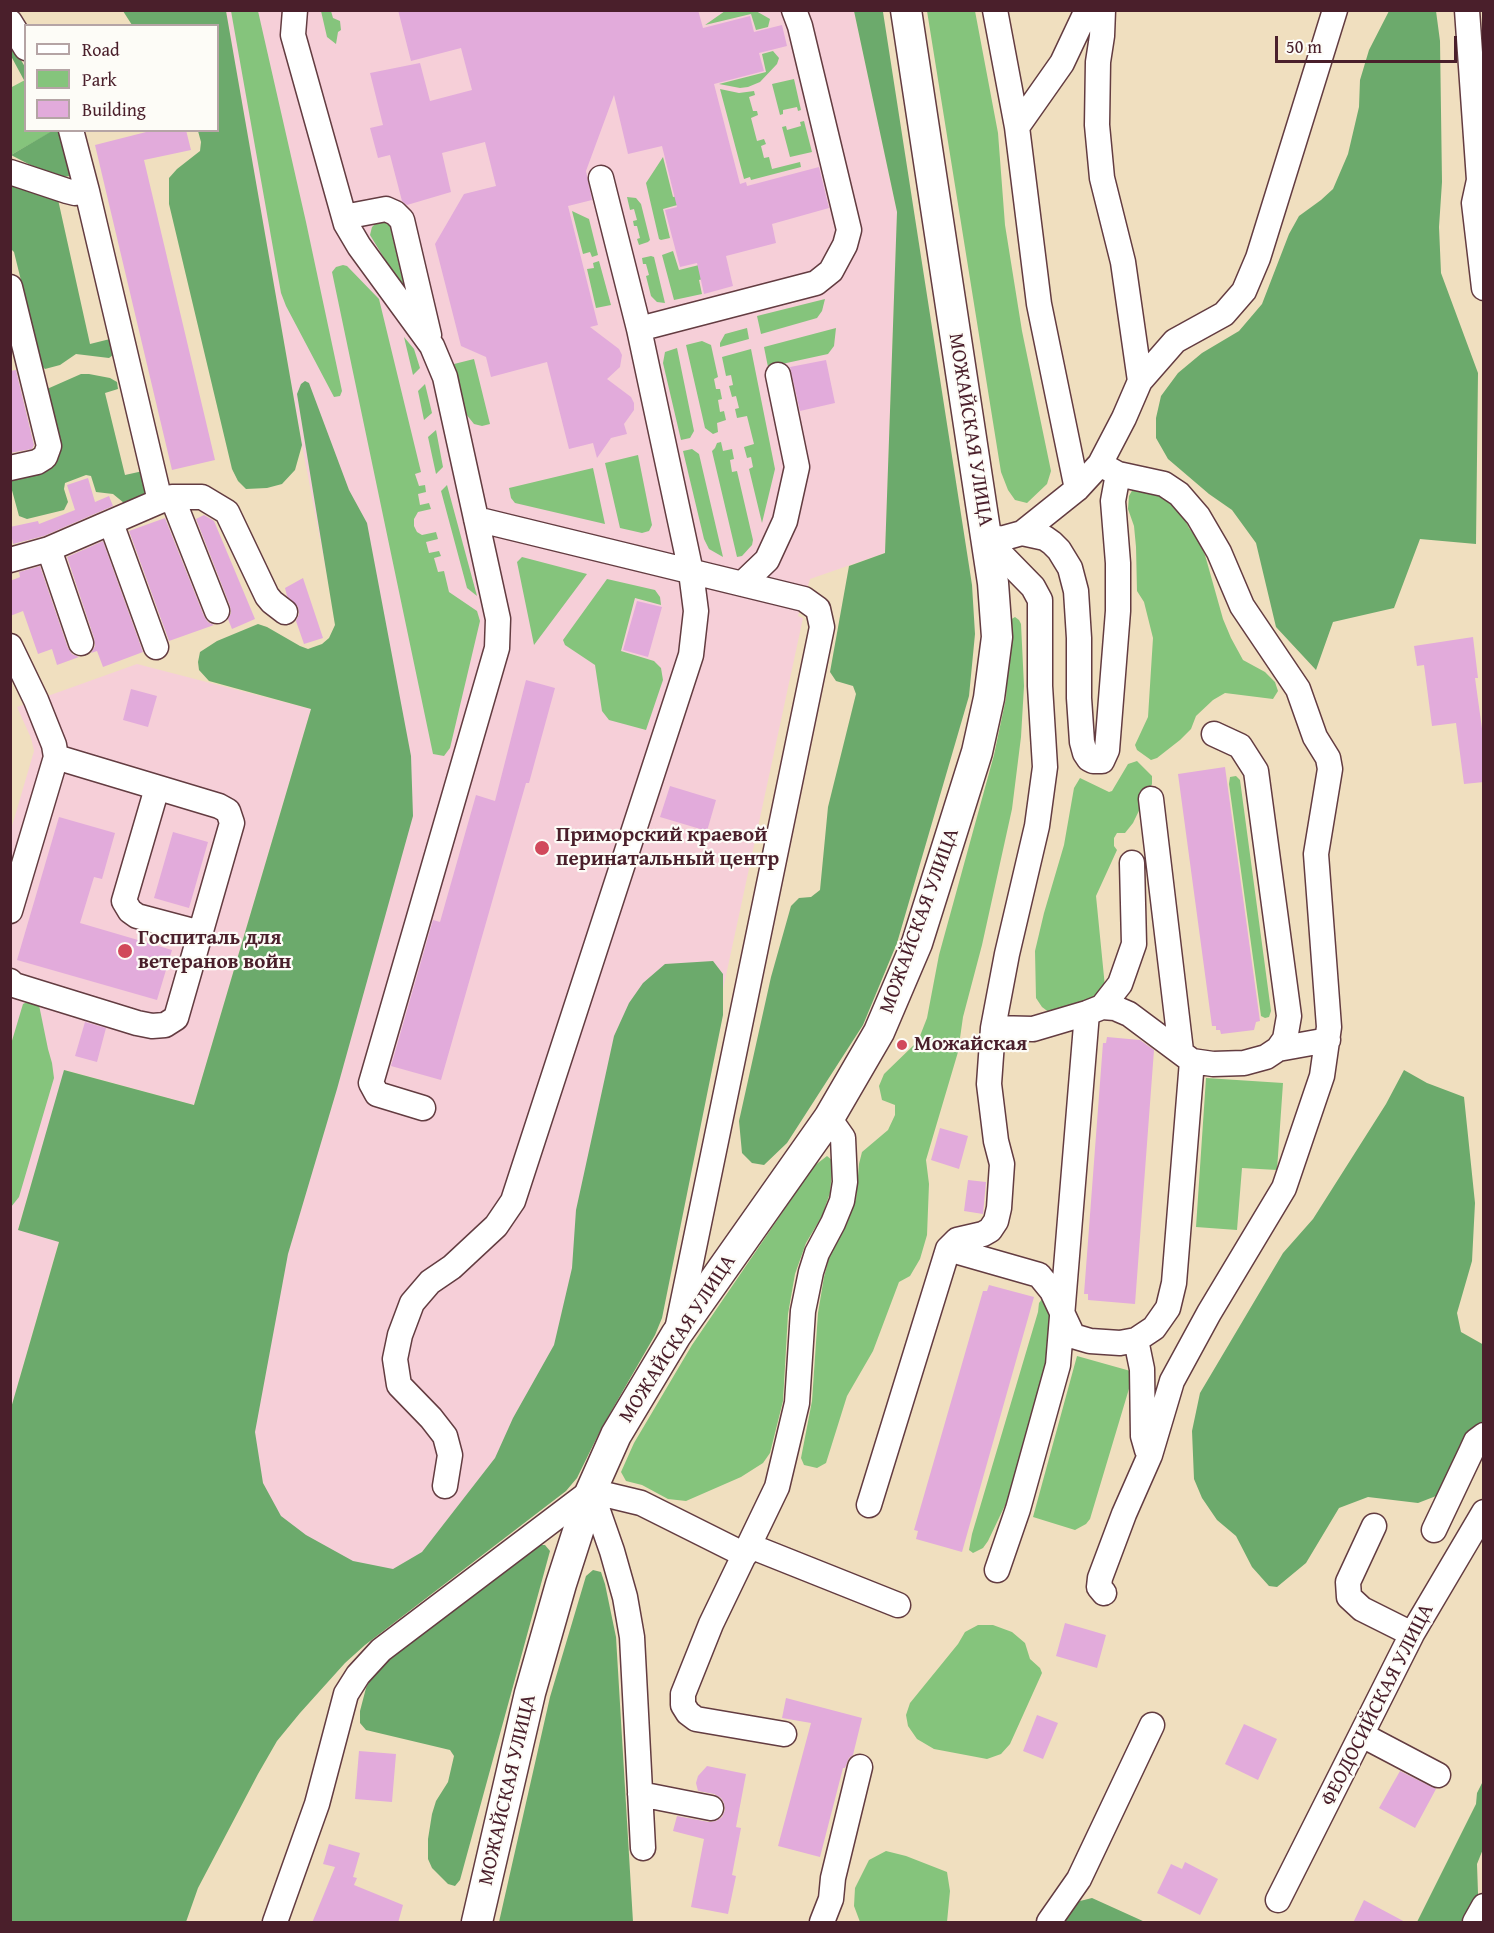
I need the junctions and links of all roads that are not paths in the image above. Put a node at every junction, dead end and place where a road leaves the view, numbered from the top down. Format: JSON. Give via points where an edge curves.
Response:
{"nodes":[{"id":1,"x":295,"y":10,"type":"edge"},
{"id":2,"x":794,"y":10,"type":"edge"},
{"id":3,"x":906,"y":10,"type":"edge"},
{"id":4,"x":995,"y":10,"type":"edge"},
{"id":5,"x":1087,"y":10,"type":"edge"},
{"id":6,"x":1103,"y":10,"type":"edge"},
{"id":7,"x":1335,"y":10,"type":"edge"},
{"id":8,"x":1467,"y":10,"type":"edge"},
{"id":9,"x":10,"y":22,"type":"edge"},
{"id":10,"x":24,"y":45,"type":"edge"},
{"id":11,"x":1017,"y":127,"type":"junction"},
{"id":12,"x":71,"y":132,"type":"edge"},
{"id":13,"x":10,"y":172,"type":"edge"},
{"id":14,"x":601,"y":178,"type":"dead end"},
{"id":15,"x":87,"y":191,"type":"junction"},
{"id":16,"x":344,"y":217,"type":"junction"},
{"id":17,"x":1482,"y":259,"type":"edge"},
{"id":18,"x":10,"y":287,"type":"edge"},
{"id":19,"x":1484,"y":288,"type":"edge"},
{"id":20,"x":639,"y":329,"type":"junction"},
{"id":21,"x":432,"y":346,"type":"junction"},
{"id":22,"x":20,"y":366,"type":"edge"},
{"id":23,"x":778,"y":375,"type":"dead end"},
{"id":24,"x":1140,"y":381,"type":"junction"},
{"id":25,"x":10,"y":468,"type":"edge"},
{"id":26,"x":1109,"y":469,"type":"junction"},
{"id":27,"x":1077,"y":489,"type":"junction"},
{"id":28,"x":166,"y":499,"type":"junction"},
{"id":29,"x":477,"y":519,"type":"junction"},
{"id":30,"x":111,"y":523,"type":"junction"},
{"id":31,"x":1022,"y":533,"type":"junction"},
{"id":32,"x":986,"y":539,"type":"junction"},
{"id":33,"x":48,"y":549,"type":"junction"},
{"id":34,"x":10,"y":560,"type":"edge"},
{"id":35,"x":691,"y":572,"type":"junction"},
{"id":36,"x":742,"y":584,"type":"junction"},
{"id":37,"x":217,"y":611,"type":"dead end"},
{"id":38,"x":285,"y":612,"type":"dead end"},
{"id":39,"x":81,"y":643,"type":"dead end"},
{"id":40,"x":10,"y":646,"type":"edge"},
{"id":41,"x":156,"y":648,"type":"dead end"},
{"id":42,"x":1214,"y":734,"type":"dead end"},
{"id":43,"x":56,"y":757,"type":"junction"},
{"id":44,"x":157,"y":788,"type":"junction"},
{"id":45,"x":1151,"y":799,"type":"dead end"},
{"id":46,"x":1132,"y":863,"type":"dead end"},
{"id":47,"x":10,"y":911,"type":"edge"},
{"id":48,"x":201,"y":933,"type":"junction"},
{"id":49,"x":12,"y":988,"type":"edge"},
{"id":50,"x":1094,"y":1010,"type":"junction"},
{"id":51,"x":993,"y":1028,"type":"junction"},
{"id":52,"x":1328,"y":1040,"type":"junction"},
{"id":53,"x":1278,"y":1050,"type":"junction"},
{"id":54,"x":1187,"y":1056,"type":"junction"},
{"id":55,"x":423,"y":1108,"type":"dead end"},
{"id":56,"x":829,"y":1118,"type":"junction"},
{"id":57,"x":948,"y":1249,"type":"junction"},
{"id":58,"x":1063,"y":1315,"type":"junction"},
{"id":59,"x":676,"y":1335,"type":"junction"},
{"id":60,"x":1136,"y":1340,"type":"junction"},
{"id":61,"x":1484,"y":1435,"type":"edge"},
{"id":62,"x":1150,"y":1455,"type":"junction"},
{"id":63,"x":445,"y":1486,"type":"dead end"},
{"id":64,"x":591,"y":1491,"type":"junction"},
{"id":65,"x":869,"y":1505,"type":"dead end"},
{"id":66,"x":1484,"y":1512,"type":"edge"},
{"id":67,"x":1374,"y":1526,"type":"dead end"},
{"id":68,"x":1434,"y":1530,"type":"dead end"},
{"id":69,"x":748,"y":1550,"type":"junction"},
{"id":70,"x":997,"y":1570,"type":"dead end"},
{"id":71,"x":1104,"y":1593,"type":"dead end"},
{"id":72,"x":898,"y":1605,"type":"dead end"},
{"id":73,"x":1412,"y":1634,"type":"junction"},
{"id":74,"x":1152,"y":1725,"type":"dead end"},
{"id":75,"x":784,"y":1734,"type":"dead end"},
{"id":76,"x":1362,"y":1735,"type":"junction"},
{"id":77,"x":860,"y":1767,"type":"dead end"},
{"id":78,"x":1438,"y":1775,"type":"dead end"},
{"id":79,"x":640,"y":1794,"type":"junction"},
{"id":80,"x":711,"y":1808,"type":"dead end"},
{"id":81,"x":643,"y":1848,"type":"dead end"},
{"id":82,"x":1278,"y":1900,"type":"dead end"},
{"id":83,"x":1484,"y":1906,"type":"edge"},
{"id":84,"x":275,"y":1923,"type":"edge"},
{"id":85,"x":477,"y":1923,"type":"edge"},
{"id":86,"x":822,"y":1923,"type":"edge"},
{"id":87,"x":1049,"y":1923,"type":"edge"},
{"id":88,"x":1475,"y":1923,"type":"edge"}],
"edges":[{"from":1,"to":16,"type":"street","via":[[293,35]]},
{"from":2,"to":20,"type":"street","via":[[849,230],[845,245],[831,271],[816,283]]},
{"from":3,"to":32,"type":"main road","name":"МОЖАЙСКАЯ УЛИЦА"},
{"from":4,"to":11,"type":"street"},
{"from":5,"to":11,"type":"street","via":[[1062,63]]},
{"from":6,"to":24,"type":"street","via":[[1097,125],[1101,178],[1123,262]]},
{"from":7,"to":24,"type":"street","via":[[1258,258],[1244,291],[1224,314],[1175,341]]},
{"from":8,"to":17,"type":"street","via":[[1479,180],[1474,203]]},
{"from":9,"to":10,"type":"street"},
{"from":11,"to":27,"type":"street","via":[[1039,304]]},
{"from":12,"to":15,"type":"street"},
{"from":13,"to":15,"type":"street","via":[[75,193]]},
{"from":14,"to":20,"type":"street"},
{"from":15,"to":28,"type":"street"},
{"from":16,"to":21,"type":"street","via":[[359,246]]},
{"from":16,"to":21,"type":"street","via":[[386,209],[402,220]]},
{"from":17,"to":19,"type":"street"},
{"from":18,"to":22,"type":"street"},
{"from":20,"to":35,"type":"street"},
{"from":21,"to":29,"type":"street","via":[[445,377]]},
{"from":22,"to":25,"type":"street","via":[[49,446],[45,457],[37,462]]},
{"from":23,"to":36,"type":"street","via":[[797,467],[785,521],[766,560]]},
{"from":24,"to":26,"type":"street"},
{"from":26,"to":27,"type":"street"},
{"from":26,"to":31,"type":"street","via":[[1118,563],[1118,611],[1107,750],[1102,761],[1089,759],[1082,742],[1076,591],[1070,568],[1052,543]]},
{"from":26,"to":52,"type":"street","via":[[1164,484],[1198,516],[1219,552],[1242,606],[1298,689],[1315,737],[1328,758],[1330,769],[1316,854]]},
{"from":27,"to":31,"type":"street"},
{"from":28,"to":30,"type":"street"},
{"from":28,"to":37,"type":"street"},
{"from":28,"to":38,"type":"street","via":[[202,497],[227,512],[267,596]]},
{"from":29,"to":35,"type":"street"},
{"from":29,"to":55,"type":"street","via":[[498,618],[497,648],[371,1083],[376,1094]]},
{"from":30,"to":33,"type":"street"},
{"from":30,"to":41,"type":"street"},
{"from":31,"to":32,"type":"street"},
{"from":32,"to":51,"type":"street","via":[[1033,587],[1040,600],[1045,767],[1037,826]]},
{"from":32,"to":56,"type":"main road","name":"МОЖАЙСКАЯ УЛИЦА","via":[[993,583],[996,661],[977,752],[901,985],[879,1032]]},
{"from":33,"to":34,"type":"street"},
{"from":33,"to":39,"type":"street"},
{"from":35,"to":36,"type":"street"},
{"from":35,"to":63,"type":"street","via":[[696,610],[690,655],[513,1202],[496,1226],[430,1282],[412,1303],[400,1335],[395,1359],[399,1384],[445,1436],[450,1455]]},
{"from":36,"to":59,"type":"street","via":[[804,599],[818,609],[822,627]]},
{"from":40,"to":43,"type":"street","via":[[36,700]]},
{"from":42,"to":53,"type":"street","via":[[1240,746],[1256,771],[1289,1016],[1285,1039]]},
{"from":43,"to":44,"type":"street"},
{"from":43,"to":47,"type":"street"},
{"from":44,"to":48,"type":"street","via":[[219,806],[228,811],[232,823]]},
{"from":44,"to":48,"type":"street","via":[[124,901],[137,916]]},
{"from":45,"to":54,"type":"street"},
{"from":46,"to":50,"type":"street","via":[[1134,944],[1120,984]]},
{"from":48,"to":49,"type":"street","via":[[176,1018],[165,1025],[137,1023]]},
{"from":50,"to":51,"type":"street","via":[[1034,1029]]},
{"from":50,"to":54,"type":"street","via":[[1115,1008],[1129,1014]]},
{"from":50,"to":58,"type":"street"},
{"from":51,"to":57,"type":"street","via":[[989,1084],[1002,1164],[998,1214],[990,1230],[957,1240]]},
{"from":52,"to":53,"type":"street"},
{"from":52,"to":62,"type":"street","via":[[1322,1076],[1284,1188],[1172,1381]]},
{"from":53,"to":54,"type":"street","via":[[1244,1063],[1213,1064]]},
{"from":54,"to":60,"type":"street","via":[[1174,1283],[1168,1308],[1154,1328]]},
{"from":56,"to":59,"type":"main road","name":"МОЖАЙСКАЯ УЛИЦА"},
{"from":56,"to":69,"type":"street","via":[[843,1138],[842,1201],[810,1272],[803,1311],[797,1403],[789,1441],[777,1486]]},
{"from":57,"to":58,"type":"street","via":[[1039,1275]]},
{"from":57,"to":65,"type":"street"},
{"from":58,"to":60,"type":"street","via":[[1073,1336],[1120,1343]]},
{"from":58,"to":70,"type":"street","via":[[1058,1365]]},
{"from":59,"to":64,"type":"main road","name":"МОЖАЙСКАЯ УЛИЦА","via":[[616,1435]]},
{"from":60,"to":62,"type":"street","via":[[1144,1385],[1143,1436]]},
{"from":61,"to":68,"type":"street","via":[[1476,1441]]},
{"from":62,"to":71,"type":"street","via":[[1101,1578],[1099,1587]]},
{"from":64,"to":69,"type":"street","via":[[641,1503]]},
{"from":64,"to":79,"type":"street","via":[[625,1597],[644,1709]]},
{"from":64,"to":84,"type":"street","via":[[390,1642],[358,1675],[346,1694],[317,1803]]},
{"from":64,"to":85,"type":"main road","name":"МОЖАЙСКАЯ УЛИЦА","via":[[530,1693]]},
{"from":66,"to":73,"type":"street","name":"ФЕОДОСИЙСКАЯ УЛИЦА"},
{"from":67,"to":73,"type":"street","via":[[1348,1582],[1349,1598],[1362,1609]]},
{"from":69,"to":72,"type":"street"},
{"from":69,"to":75,"type":"street","via":[[711,1624],[683,1704],[696,1719]]},
{"from":73,"to":76,"type":"street","name":"ФЕОДОСИЙСКАЯ УЛИЦА"},
{"from":74,"to":87,"type":"street","via":[[1079,1879]]},
{"from":76,"to":78,"type":"street"},
{"from":76,"to":82,"type":"street","name":"ФЕОДОСИЙСКАЯ УЛИЦА"},
{"from":77,"to":86,"type":"street","via":[[831,1899]]},
{"from":79,"to":80,"type":"street"},
{"from":79,"to":81,"type":"street"},
{"from":83,"to":88,"type":"street"}]}
